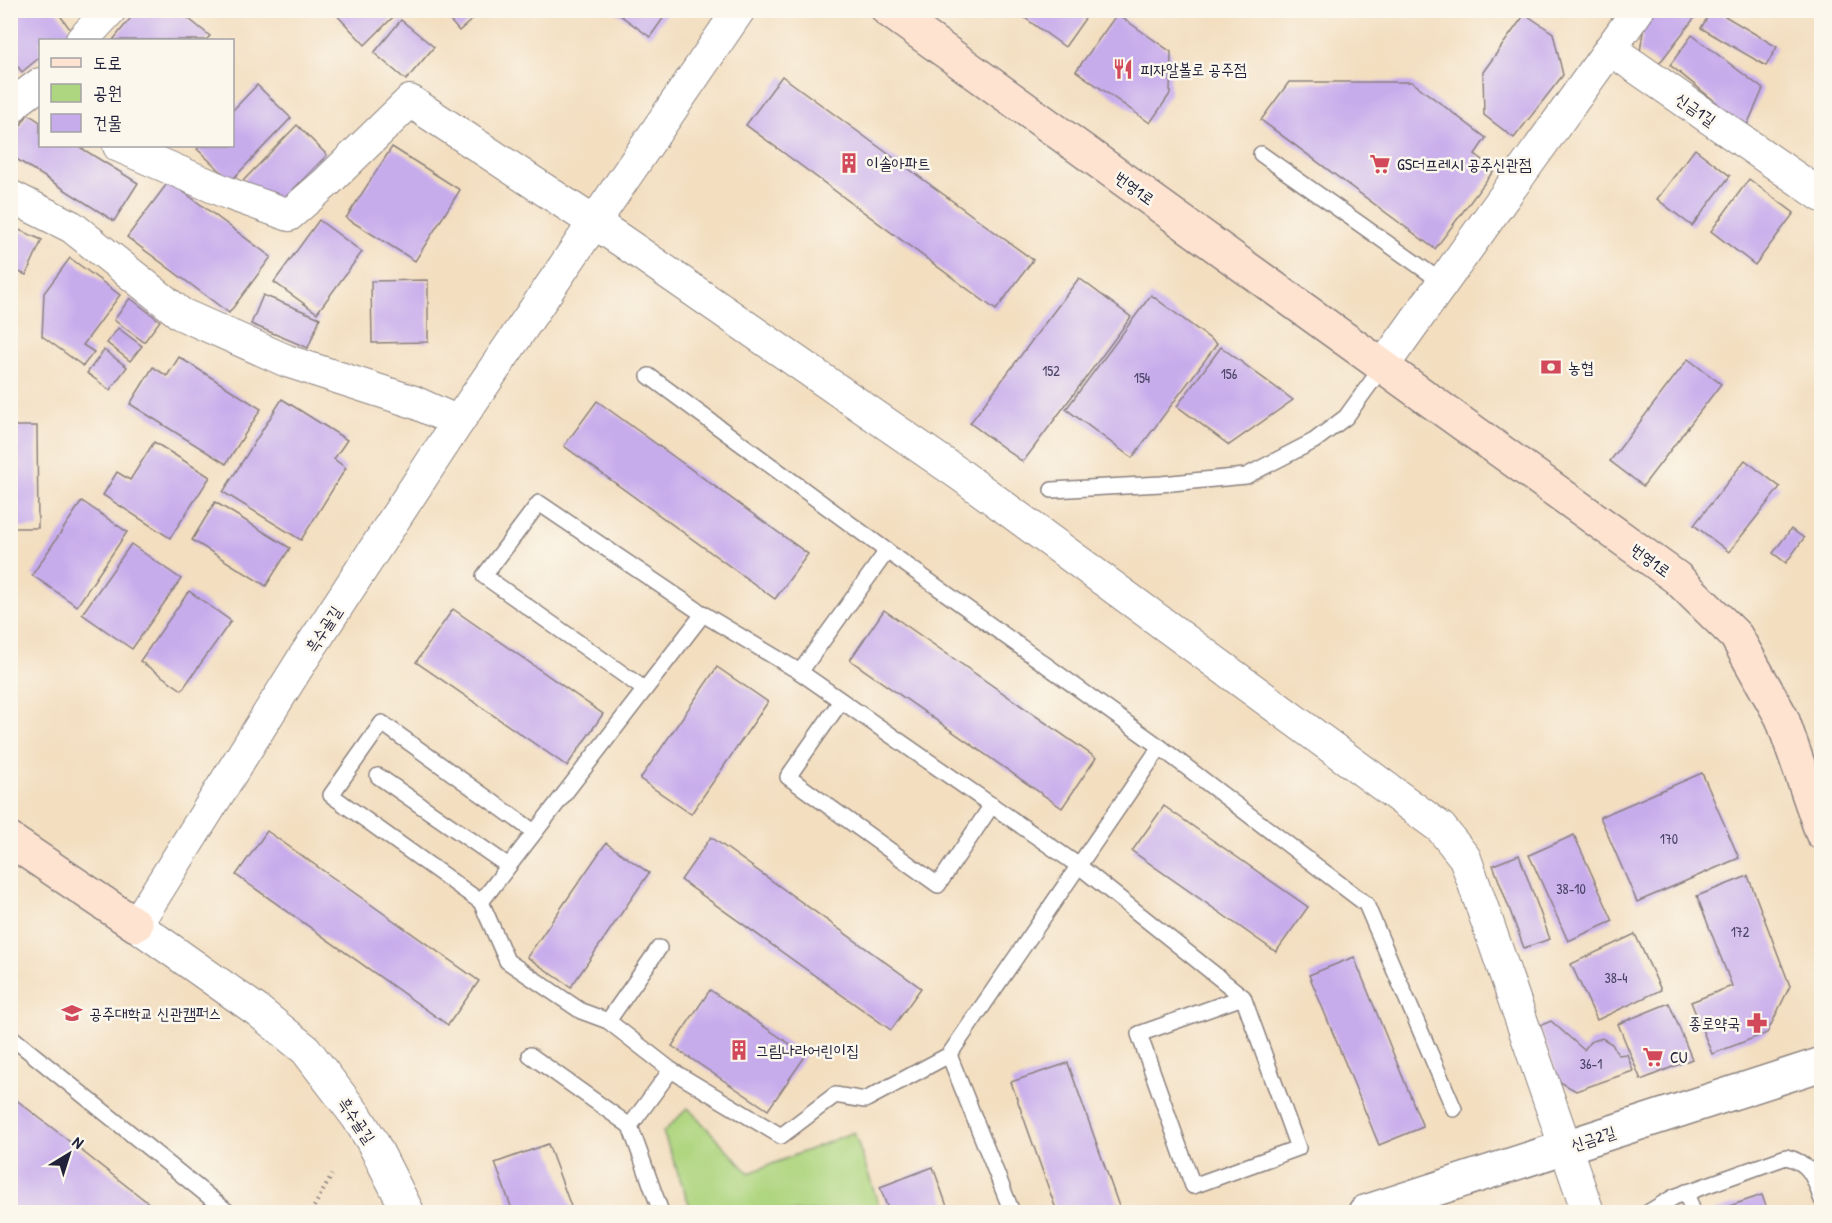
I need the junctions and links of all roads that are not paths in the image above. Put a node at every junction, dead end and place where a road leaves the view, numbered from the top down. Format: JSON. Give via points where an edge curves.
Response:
{"nodes":[{"id":1,"x":110,"y":10,"type":"edge"},
{"id":2,"x":739,"y":10,"type":"edge"},
{"id":3,"x":888,"y":10,"type":"edge"},
{"id":4,"x":1638,"y":10,"type":"edge"},
{"id":5,"x":83,"y":39,"type":"edge"},
{"id":6,"x":1610,"y":49,"type":"junction"},
{"id":7,"x":121,"y":147,"type":"edge"},
{"id":8,"x":1261,"y":154,"type":"dead end"},
{"id":9,"x":10,"y":196,"type":"edge"},
{"id":10,"x":1821,"y":196,"type":"edge"},
{"id":11,"x":596,"y":223,"type":"junction"},
{"id":12,"x":1442,"y":282,"type":"junction"},
{"id":13,"x":1383,"y":366,"type":"junction"},
{"id":14,"x":649,"y":376,"type":"dead end"},
{"id":15,"x":459,"y":422,"type":"junction"},
{"id":16,"x":1052,"y":490,"type":"dead end"},
{"id":17,"x":887,"y":551,"type":"junction"},
{"id":18,"x":703,"y":614,"type":"junction"},
{"id":19,"x":800,"y":672,"type":"junction"},
{"id":20,"x":644,"y":689,"type":"junction"},
{"id":21,"x":841,"y":701,"type":"junction"},
{"id":22,"x":1160,"y":747,"type":"junction"},
{"id":23,"x":378,"y":776,"type":"dead end"},
{"id":24,"x":992,"y":805,"type":"junction"},
{"id":25,"x":533,"y":831,"type":"junction"},
{"id":26,"x":1821,"y":833,"type":"edge"},
{"id":27,"x":10,"y":840,"type":"edge"},
{"id":28,"x":507,"y":865,"type":"junction"},
{"id":29,"x":1079,"y":866,"type":"junction"},
{"id":30,"x":481,"y":902,"type":"junction"},
{"id":31,"x":136,"y":925,"type":"junction"},
{"id":32,"x":659,"y":948,"type":"dead end"},
{"id":33,"x":1243,"y":997,"type":"junction"},
{"id":34,"x":608,"y":1021,"type":"junction"},
{"id":35,"x":10,"y":1036,"type":"edge"},
{"id":36,"x":530,"y":1054,"type":"dead end"},
{"id":37,"x":949,"y":1055,"type":"junction"},
{"id":38,"x":1821,"y":1064,"type":"edge"},
{"id":39,"x":671,"y":1070,"type":"junction"},
{"id":40,"x":1454,"y":1109,"type":"dead end"},
{"id":41,"x":630,"y":1125,"type":"junction"},
{"id":42,"x":1566,"y":1147,"type":"junction"},
{"id":43,"x":1686,"y":1192,"type":"junction"},
{"id":44,"x":1821,"y":1200,"type":"edge"},
{"id":45,"x":228,"y":1212,"type":"edge"},
{"id":46,"x":408,"y":1212,"type":"edge"},
{"id":47,"x":661,"y":1212,"type":"edge"},
{"id":48,"x":1012,"y":1212,"type":"edge"},
{"id":49,"x":1365,"y":1212,"type":"edge"},
{"id":50,"x":1588,"y":1212,"type":"edge"},
{"id":51,"x":1649,"y":1212,"type":"edge"},
{"id":52,"x":1692,"y":1212,"type":"edge"}],
"edges":[{"from":1,"to":5,"type":"street"},
{"from":2,"to":11,"type":"street","name":"흑수골길"},
{"from":3,"to":13,"type":"main road","name":"번영1로"},
{"from":4,"to":6,"type":"street"},
{"from":6,"to":10,"type":"street","name":"신금1길"},
{"from":6,"to":12,"type":"street"},
{"from":7,"to":11,"type":"street","via":[[290,215],[410,101]]},
{"from":8,"to":12,"type":"lane"},
{"from":9,"to":15,"type":"street","via":[[72,227],[181,314],[287,361],[414,402]]},
{"from":11,"to":15,"type":"street","name":"흑수골길"},
{"from":11,"to":42,"type":"street","via":[[962,476],[1441,828],[1465,858]]},
{"from":12,"to":13,"type":"street"},
{"from":13,"to":16,"type":"lane","via":[[1346,417],[1314,441],[1246,476]]},
{"from":13,"to":26,"type":"main road","name":"번영1로","via":[[1677,578],[1736,636],[1782,718]]},
{"from":14,"to":17,"type":"lane"},
{"from":15,"to":31,"type":"street","name":"흑수골길","via":[[304,657]]},
{"from":17,"to":19,"type":"lane"},
{"from":17,"to":22,"type":"lane"},
{"from":18,"to":19,"type":"lane"},
{"from":18,"to":20,"type":"lane"},
{"from":18,"to":20,"type":"lane","via":[[538,503],[484,576]]},
{"from":19,"to":21,"type":"lane"},
{"from":20,"to":25,"type":"lane"},
{"from":21,"to":24,"type":"lane"},
{"from":21,"to":24,"type":"lane","via":[[788,777],[938,885]]},
{"from":22,"to":29,"type":"lane"},
{"from":22,"to":40,"type":"lane","via":[[1366,904]]},
{"from":23,"to":28,"type":"lane"},
{"from":24,"to":29,"type":"lane"},
{"from":25,"to":28,"type":"lane"},
{"from":25,"to":30,"type":"lane","via":[[382,723],[331,795]]},
{"from":27,"to":31,"type":"main road"},
{"from":28,"to":30,"type":"lane"},
{"from":29,"to":33,"type":"lane"},
{"from":29,"to":37,"type":"lane"},
{"from":30,"to":34,"type":"lane","via":[[507,961],[581,1011]]},
{"from":31,"to":46,"type":"street","name":"흑수골길","via":[[306,1050],[357,1117]]},
{"from":32,"to":34,"type":"lane"},
{"from":33,"to":33,"type":"lane","via":[[1138,1034],[1193,1186],[1298,1148]]},
{"from":34,"to":39,"type":"lane"},
{"from":35,"to":45,"type":"lane"},
{"from":36,"to":41,"type":"lane"},
{"from":37,"to":39,"type":"lane","via":[[865,1100],[835,1095],[781,1136]]},
{"from":37,"to":48,"type":"lane"},
{"from":38,"to":42,"type":"street","name":"신금2길"},
{"from":39,"to":41,"type":"lane"},
{"from":41,"to":47,"type":"lane"},
{"from":42,"to":49,"type":"street","name":"신금2길"},
{"from":42,"to":50,"type":"street"},
{"from":43,"to":44,"type":"lane","via":[[1786,1157],[1799,1160],[1812,1173]]},
{"from":43,"to":51,"type":"lane"},
{"from":43,"to":52,"type":"lane"}]}
